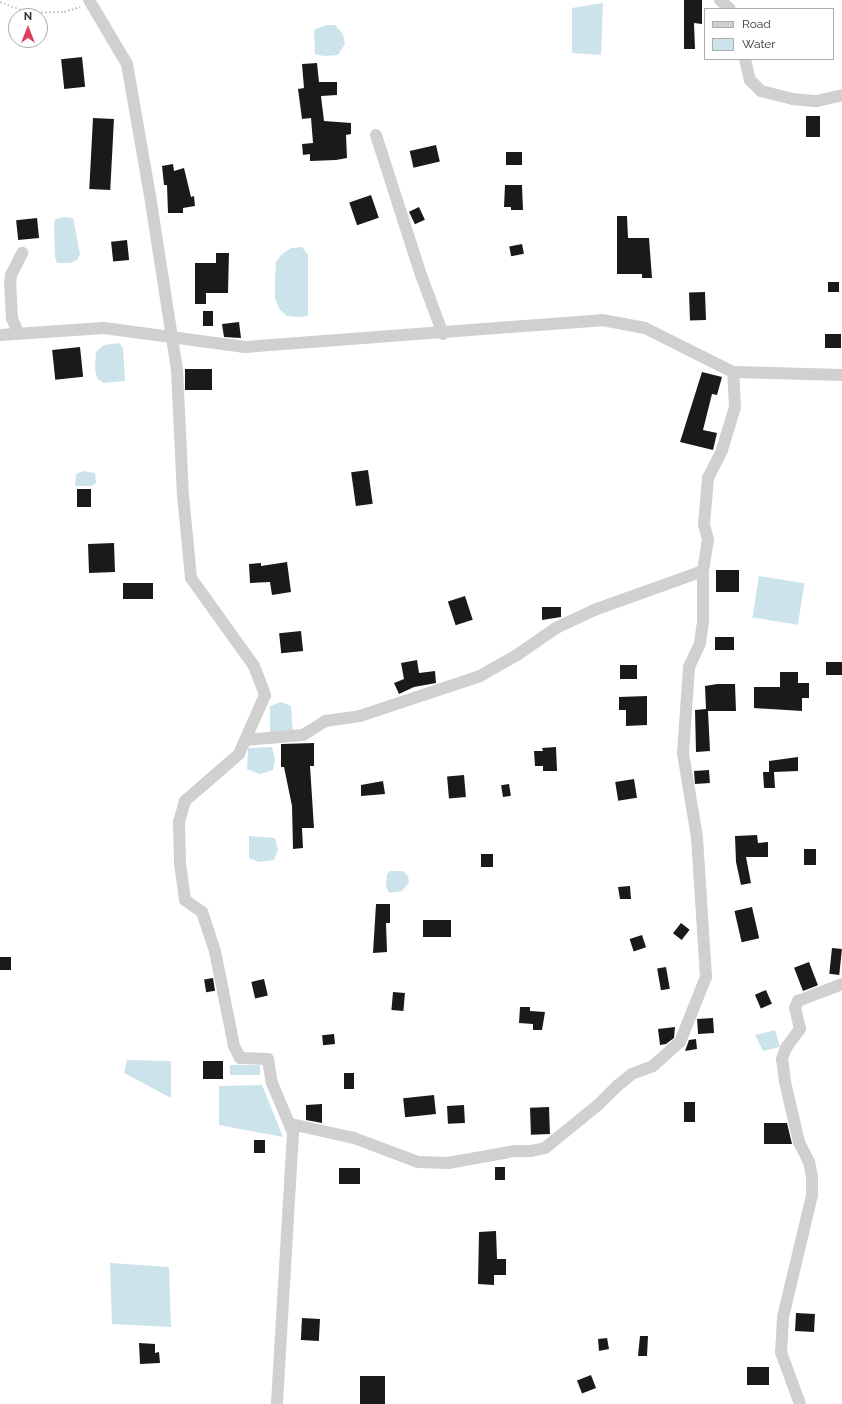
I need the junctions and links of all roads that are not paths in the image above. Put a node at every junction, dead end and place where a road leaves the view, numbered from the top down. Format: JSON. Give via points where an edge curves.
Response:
{"nodes":[{"id":1,"x":720,"y":0,"type":"edge"},
{"id":2,"x":89,"y":2,"type":"edge"},
{"id":3,"x":729,"y":8,"type":"edge"},
{"id":4,"x":745,"y":60,"type":"edge"},
{"id":5,"x":842,"y":95,"type":"edge"},
{"id":6,"x":376,"y":135,"type":"dead end"},
{"id":7,"x":22,"y":253,"type":"dead end"},
{"id":8,"x":18,"y":333,"type":"junction"},
{"id":9,"x":443,"y":334,"type":"junction"},
{"id":10,"x":0,"y":335,"type":"edge"},
{"id":11,"x":171,"y":338,"type":"junction"},
{"id":12,"x":734,"y":372,"type":"junction"},
{"id":13,"x":842,"y":375,"type":"edge"},
{"id":14,"x":703,"y":571,"type":"junction"},
{"id":15,"x":245,"y":740,"type":"junction"},
{"id":16,"x":842,"y":984,"type":"edge"},
{"id":17,"x":291,"y":1124,"type":"junction"},
{"id":18,"x":277,"y":1404,"type":"edge"},
{"id":19,"x":800,"y":1404,"type":"edge"}],
"edges":[{"from":1,"to":3,"type":"street"},
{"from":2,"to":11,"type":"street","via":[[127,64],[152,202]]},
{"from":4,"to":5,"type":"street","via":[[750,80],[761,91],[792,99],[817,101]]},
{"from":6,"to":9,"type":"street","via":[[421,275]]},
{"from":7,"to":8,"type":"street","via":[[11,275],[10,285],[12,318]]},
{"from":8,"to":10,"type":"street"},
{"from":8,"to":11,"type":"street","via":[[104,328]]},
{"from":9,"to":11,"type":"street","via":[[245,347]]},
{"from":9,"to":12,"type":"street","via":[[602,320],[645,328]]},
{"from":11,"to":15,"type":"street","via":[[177,369],[183,495],[191,578],[254,666],[265,695]]},
{"from":12,"to":13,"type":"street"},
{"from":12,"to":14,"type":"street","via":[[735,407],[722,450],[708,478],[704,526],[708,539]]},
{"from":14,"to":15,"type":"street","via":[[594,610],[556,628],[517,655],[480,676],[360,716],[325,721],[303,735]]},
{"from":14,"to":17,"type":"street","via":[[703,622],[700,643],[689,667],[682,753],[697,838],[706,976],[680,1042],[653,1066],[632,1074],[545,1148],[448,1163],[418,1162],[354,1138]]},
{"from":15,"to":17,"type":"street","via":[[240,754],[184,802],[179,822],[180,864],[185,900],[202,912],[215,951],[234,1046],[240,1058],[268,1059],[272,1083]]},
{"from":16,"to":19,"type":"street","via":[[798,1001],[795,1008],[800,1029],[786,1048],[782,1059],[800,1142],[809,1162],[812,1177],[812,1195],[783,1317],[781,1352]]},
{"from":17,"to":18,"type":"street","via":[[293,1133]]}]}
